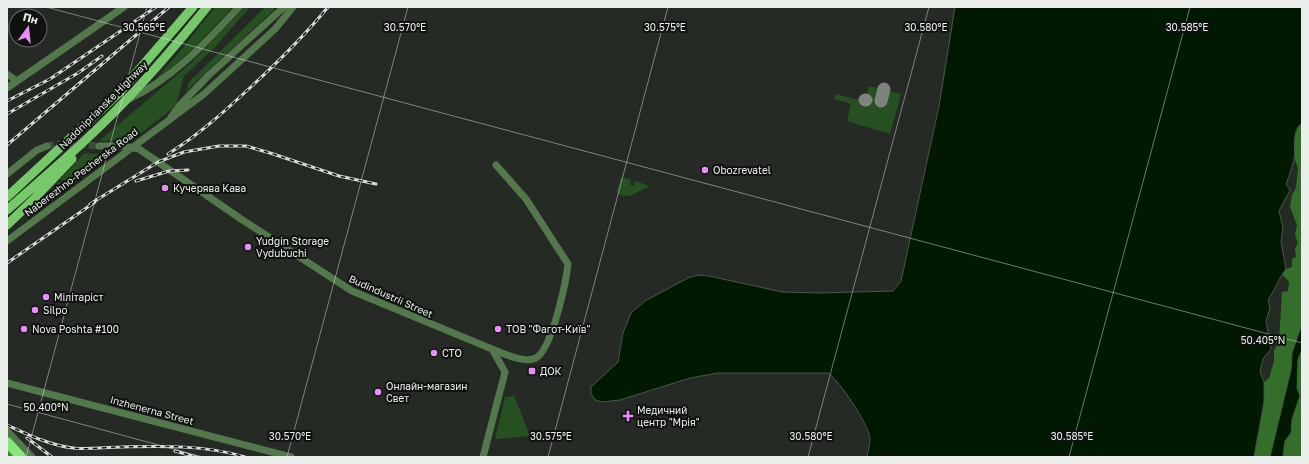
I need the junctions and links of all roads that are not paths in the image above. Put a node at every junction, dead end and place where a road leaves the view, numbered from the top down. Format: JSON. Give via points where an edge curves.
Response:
{"nodes":[{"id":1,"x":124,"y":7,"type":"edge"},
{"id":2,"x":193,"y":7,"type":"edge"},
{"id":3,"x":207,"y":7,"type":"edge"},
{"id":4,"x":239,"y":7,"type":"edge"},
{"id":5,"x":284,"y":7,"type":"edge"},
{"id":6,"x":293,"y":7,"type":"edge"},
{"id":7,"x":7,"y":74,"type":"edge"},
{"id":8,"x":17,"y":81,"type":"junction"},
{"id":9,"x":7,"y":88,"type":"edge"},
{"id":10,"x":127,"y":100,"type":"junction"},
{"id":11,"x":168,"y":120,"type":"junction"},
{"id":12,"x":87,"y":139,"type":"junction"},
{"id":13,"x":46,"y":146,"type":"tunnel mouth"},
{"id":14,"x":99,"y":146,"type":"tunnel mouth"},
{"id":15,"x":133,"y":146,"type":"junction"},
{"id":16,"x":55,"y":154,"type":"junction"},
{"id":17,"x":496,"y":165,"type":"dead end"},
{"id":18,"x":7,"y":174,"type":"edge"},
{"id":19,"x":7,"y":190,"type":"edge"},
{"id":20,"x":7,"y":197,"type":"edge"},
{"id":21,"x":7,"y":210,"type":"edge"},
{"id":22,"x":7,"y":226,"type":"edge"},
{"id":23,"x":7,"y":241,"type":"edge"},
{"id":24,"x":492,"y":349,"type":"junction"},
{"id":25,"x":7,"y":383,"type":"edge"},
{"id":26,"x":7,"y":436,"type":"edge"},
{"id":27,"x":7,"y":454,"type":"edge"},
{"id":28,"x":10,"y":457,"type":"edge"},
{"id":29,"x":21,"y":457,"type":"edge"},
{"id":30,"x":32,"y":457,"type":"edge"},
{"id":31,"x":291,"y":457,"type":"edge"},
{"id":32,"x":483,"y":457,"type":"edge"}],
"edges":[{"from":1,"to":8,"type":"street"},
{"from":2,"to":16,"type":"main road","name":"Naddniprianske Highway","via":[[119,93]]},
{"from":3,"to":10,"type":"main road","name":"Naddniprianske Highway"},
{"from":4,"to":10,"type":"street","via":[[169,75]]},
{"from":5,"to":11,"type":"street","name":"Naberezhno-Pecherska Road","via":[[209,75]]},
{"from":6,"to":11,"type":"street","name":"Naberezhno-Pecherska Road","via":[[274,29],[218,82]]},
{"from":7,"to":8,"type":"street"},
{"from":8,"to":9,"type":"street"},
{"from":10,"to":12,"type":"main road","name":"Naddniprianske Highway"},
{"from":11,"to":15,"type":"street","name":"Naberezhno-Pecherska Road"},
{"from":12,"to":21,"type":"main road","name":"Naddniprianske Highway"},
{"from":12,"to":22,"type":"main road","via":[[53,180]]},
{"from":13,"to":18,"type":"street","name":"Naddniprianske Highway"},
{"from":14,"to":15,"type":"street"},
{"from":15,"to":23,"type":"street","name":"Naberezhno-Pecherska Road"},
{"from":15,"to":24,"type":"street","name":"Budindustrii Street","via":[[146,152],[169,171],[352,291]]},
{"from":16,"to":19,"type":"main road"},
{"from":16,"to":20,"type":"main road","name":"Naddniprianske Highway"},
{"from":17,"to":24,"type":"street","name":"Budindustrii Street","via":[[526,198],[568,264],[561,300],[541,354],[529,360]]},
{"from":24,"to":32,"type":"street","via":[[505,372]]},
{"from":25,"to":31,"type":"street","name":"Inzhenerna Street"},
{"from":26,"to":29,"type":"highway"},
{"from":26,"to":30,"type":"street"},
{"from":27,"to":28,"type":"street"}]}
